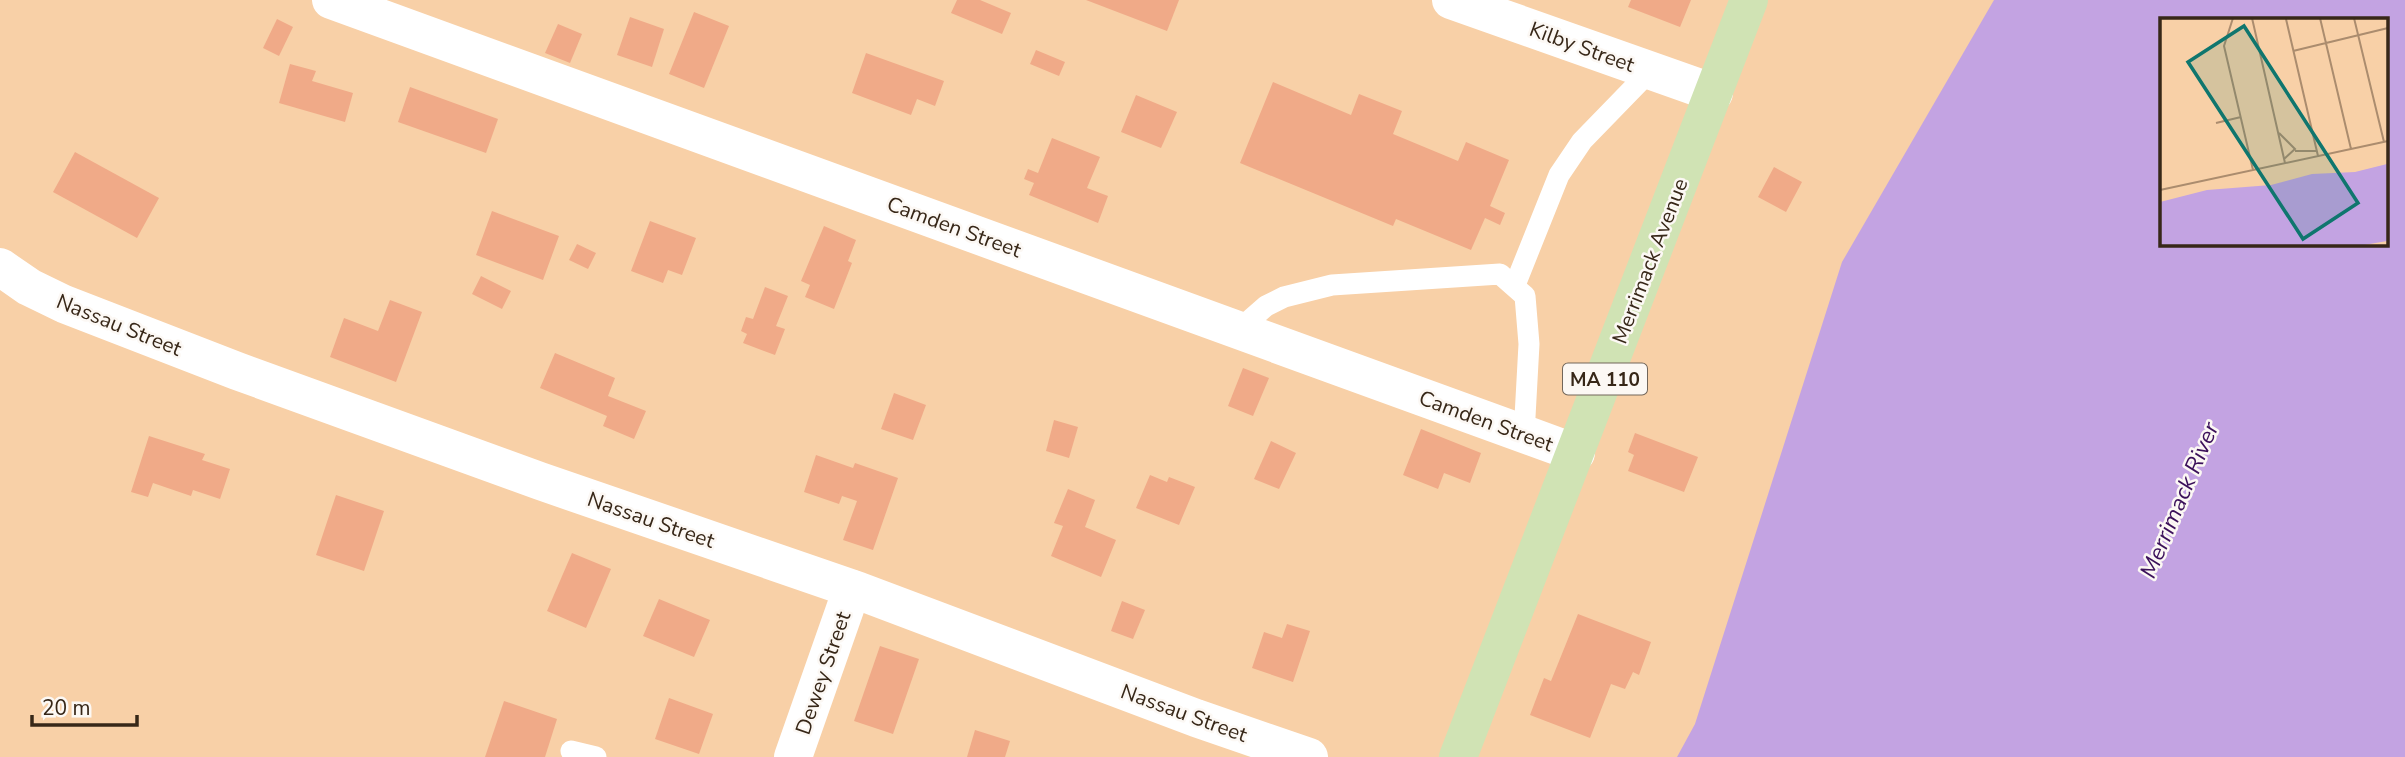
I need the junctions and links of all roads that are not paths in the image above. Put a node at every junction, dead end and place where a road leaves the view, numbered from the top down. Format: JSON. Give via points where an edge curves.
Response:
{"nodes":[{"id":1,"x":331,"y":0,"type":"edge"},
{"id":2,"x":1451,"y":0,"type":"edge"},
{"id":3,"x":1749,"y":0,"type":"edge"},
{"id":4,"x":1650,"y":71,"type":"junction"},
{"id":5,"x":1714,"y":93,"type":"junction"},
{"id":6,"x":0,"y":267,"type":"edge"},
{"id":7,"x":1515,"y":285,"type":"junction"},
{"id":8,"x":1245,"y":333,"type":"junction"},
{"id":9,"x":1524,"y":435,"type":"junction"},
{"id":10,"x":1576,"y":453,"type":"junction"},
{"id":11,"x":852,"y":589,"type":"junction"},
{"id":12,"x":571,"y":751,"type":"dead end"},
{"id":13,"x":596,"y":757,"type":"edge"},
{"id":14,"x":793,"y":757,"type":"edge"},
{"id":15,"x":1309,"y":757,"type":"edge"},
{"id":16,"x":1458,"y":757,"type":"edge"}],
"edges":[{"from":1,"to":8,"type":"street","name":"Camden Street"},
{"from":2,"to":4,"type":"street","name":"Kilby Street"},
{"from":3,"to":5,"type":"main road","name":"Merrimack Avenue","number":"MA 110"},
{"from":4,"to":5,"type":"street","name":"Kilby Street"},
{"from":4,"to":7,"type":"lane","via":[[1582,141],[1559,175]]},
{"from":5,"to":10,"type":"main road","name":"Merrimack Avenue","number":"MA 110"},
{"from":6,"to":11,"type":"street","name":"Nassau Street","via":[[64,304],[237,371]]},
{"from":7,"to":8,"type":"lane","via":[[1500,274],[1332,285],[1266,306],[1250,320]]},
{"from":7,"to":9,"type":"lane","via":[[1525,296],[1529,344]]},
{"from":8,"to":9,"type":"street","name":"Camden Street"},
{"from":9,"to":10,"type":"street","name":"Camden Street"},
{"from":10,"to":16,"type":"main road","name":"Merrimack Avenue","number":"MA 110"},
{"from":11,"to":14,"type":"street","name":"Dewey Street"},
{"from":11,"to":15,"type":"street","name":"Nassau Street"},
{"from":12,"to":13,"type":"lane"}]}
